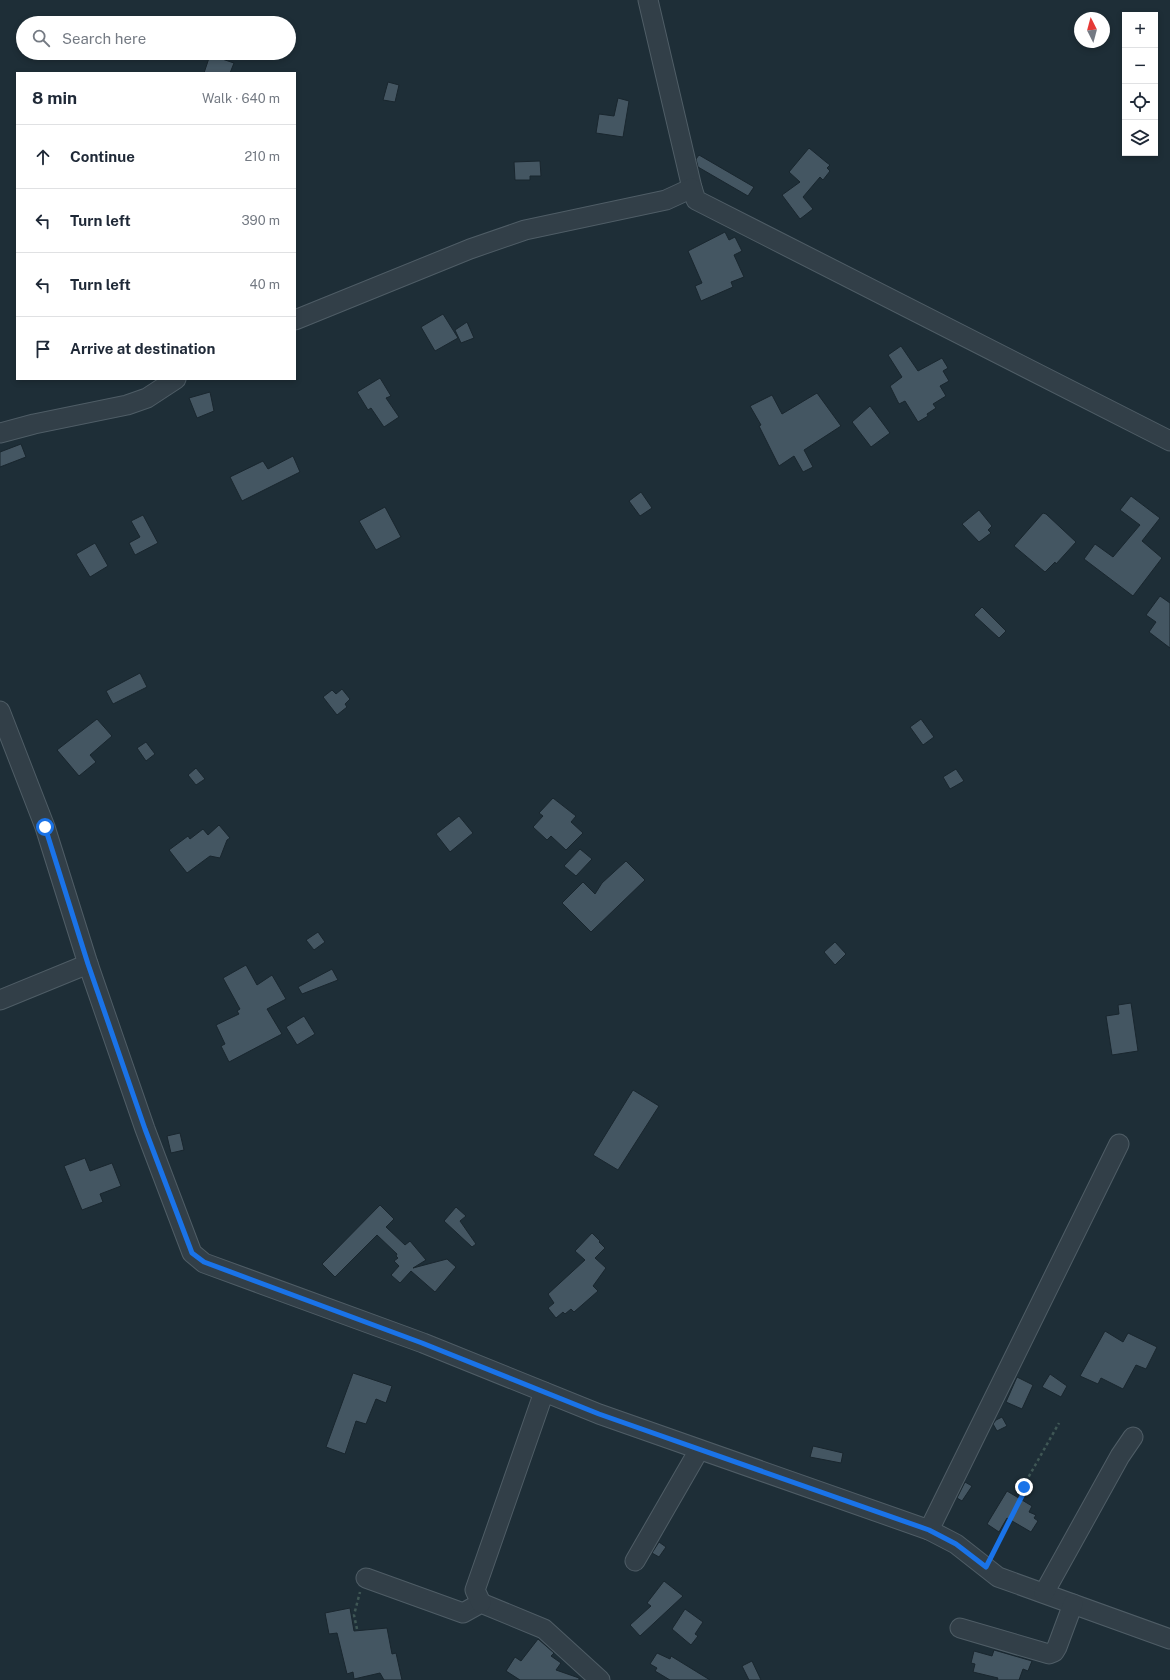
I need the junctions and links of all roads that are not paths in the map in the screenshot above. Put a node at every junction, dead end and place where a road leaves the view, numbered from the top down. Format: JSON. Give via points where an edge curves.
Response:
{"nodes":[{"id":1,"x":648,"y":0,"type":"edge"},
{"id":2,"x":692,"y":188,"type":"junction"},
{"id":3,"x":296,"y":320,"type":"edge"},
{"id":4,"x":174,"y":380,"type":"edge"},
{"id":5,"x":0,"y":433,"type":"edge"},
{"id":6,"x":1170,"y":442,"type":"edge"},
{"id":7,"x":0,"y":711,"type":"edge"},
{"id":8,"x":88,"y":964,"type":"junction"},
{"id":9,"x":0,"y":1000,"type":"edge"},
{"id":10,"x":1119,"y":1144,"type":"dead end"},
{"id":11,"x":544,"y":1392,"type":"junction"},
{"id":12,"x":1133,"y":1437,"type":"dead end"},
{"id":13,"x":699,"y":1450,"type":"junction"},
{"id":14,"x":929,"y":1530,"type":"junction"},
{"id":15,"x":635,"y":1561,"type":"dead end"},
{"id":16,"x":366,"y":1578,"type":"road end"},
{"id":17,"x":1044,"y":1594,"type":"junction"},
{"id":18,"x":481,"y":1603,"type":"junction"},
{"id":19,"x":1073,"y":1604,"type":"junction"},
{"id":20,"x":960,"y":1628,"type":"dead end"},
{"id":21,"x":1170,"y":1639,"type":"edge"},
{"id":22,"x":600,"y":1680,"type":"edge"}],
"edges":[{"from":1,"to":2,"type":"street"},
{"from":2,"to":3,"type":"street","via":[[666,200],[525,230],[470,249]]},
{"from":2,"to":6,"type":"street","via":[[696,200]]},
{"from":4,"to":5,"type":"street","via":[[147,398],[127,405]]},
{"from":7,"to":8,"type":"street","via":[[45,827]]},
{"from":8,"to":9,"type":"street"},
{"from":8,"to":11,"type":"street","via":[[145,1129],[192,1253],[222,1271],[422,1343]]},
{"from":10,"to":14,"type":"street"},
{"from":11,"to":13,"type":"street"},
{"from":11,"to":18,"type":"street","via":[[475,1590]]},
{"from":12,"to":17,"type":"street"},
{"from":13,"to":14,"type":"street"},
{"from":13,"to":15,"type":"street"},
{"from":14,"to":17,"type":"street","via":[[956,1544],[998,1577]]},
{"from":16,"to":18,"type":"street","via":[[463,1613]]},
{"from":17,"to":19,"type":"street"},
{"from":18,"to":22,"type":"street","via":[[544,1629]]},
{"from":19,"to":20,"type":"street","via":[[1057,1647],[1049,1654]]},
{"from":19,"to":21,"type":"street"}]}
